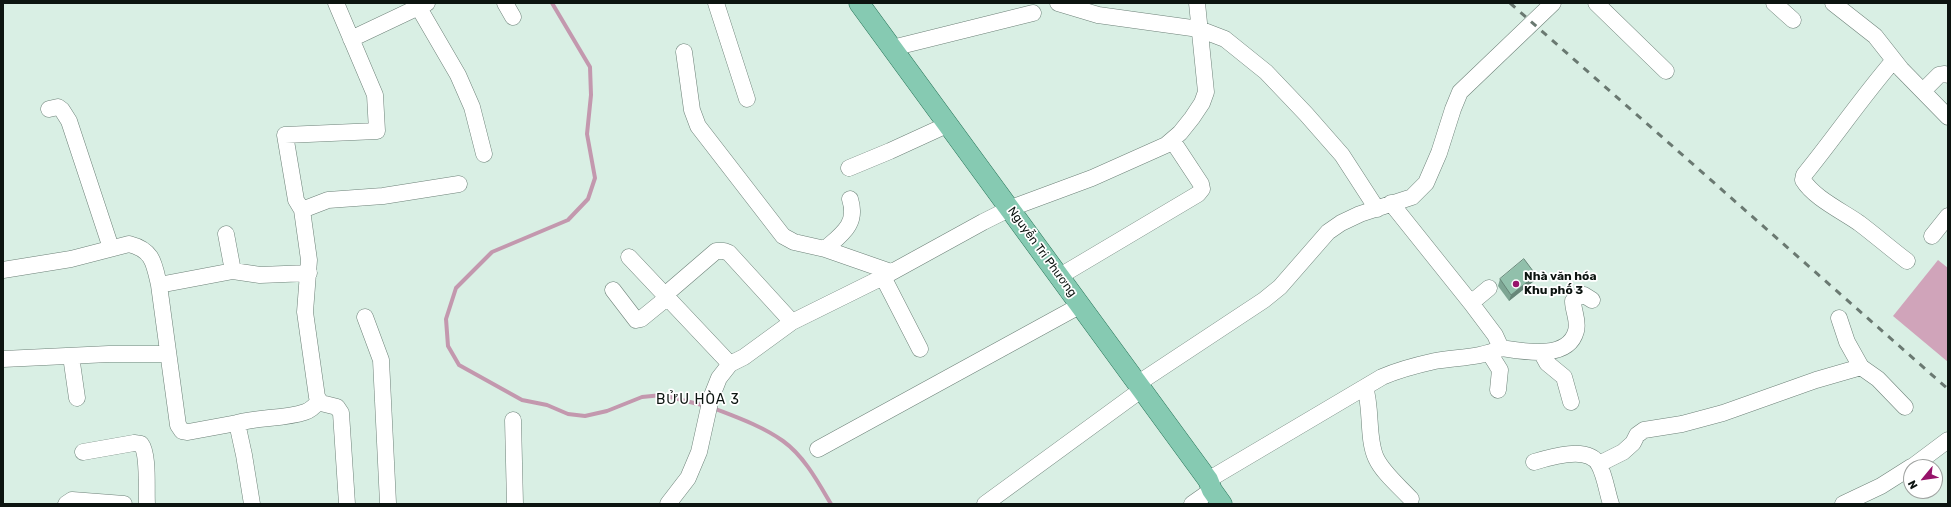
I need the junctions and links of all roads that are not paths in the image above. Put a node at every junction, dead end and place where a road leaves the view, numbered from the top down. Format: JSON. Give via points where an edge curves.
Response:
{"nodes":[{"id":1,"x":336,"y":3,"type":"edge"},
{"id":2,"x":505,"y":3,"type":"edge"},
{"id":3,"x":716,"y":3,"type":"edge"},
{"id":4,"x":859,"y":3,"type":"edge"},
{"id":5,"x":1058,"y":3,"type":"edge"},
{"id":6,"x":1197,"y":3,"type":"edge"},
{"id":7,"x":1552,"y":3,"type":"edge"},
{"id":8,"x":1596,"y":3,"type":"edge"},
{"id":9,"x":1774,"y":3,"type":"edge"},
{"id":10,"x":1833,"y":3,"type":"edge"},
{"id":11,"x":417,"y":6,"type":"edge"},
{"id":12,"x":1033,"y":13,"type":"dead end"},
{"id":13,"x":513,"y":17,"type":"dead end"},
{"id":14,"x":1793,"y":20,"type":"dead end"},
{"id":15,"x":1199,"y":29,"type":"junction"},
{"id":16,"x":351,"y":39,"type":"junction"},
{"id":17,"x":892,"y":48,"type":"junction"},
{"id":18,"x":684,"y":52,"type":"dead end"},
{"id":19,"x":1894,"y":60,"type":"junction"},
{"id":20,"x":1666,"y":71,"type":"dead end"},
{"id":21,"x":1948,"y":75,"type":"edge"},
{"id":22,"x":1923,"y":91,"type":"junction"},
{"id":23,"x":747,"y":98,"type":"dead end"},
{"id":24,"x":49,"y":109,"type":"dead end"},
{"id":25,"x":1948,"y":117,"type":"edge"},
{"id":26,"x":948,"y":124,"type":"junction"},
{"id":27,"x":1172,"y":140,"type":"junction"},
{"id":28,"x":484,"y":154,"type":"dead end"},
{"id":29,"x":849,"y":168,"type":"dead end"},
{"id":30,"x":459,"y":184,"type":"dead end"},
{"id":31,"x":850,"y":199,"type":"dead end"},
{"id":32,"x":1384,"y":206,"type":"junction"},
{"id":33,"x":1011,"y":208,"type":"junction"},
{"id":34,"x":302,"y":210,"type":"junction"},
{"id":35,"x":1948,"y":216,"type":"edge"},
{"id":36,"x":226,"y":234,"type":"dead end"},
{"id":37,"x":1932,"y":236,"type":"dead end"},
{"id":38,"x":111,"y":248,"type":"junction"},
{"id":39,"x":825,"y":249,"type":"junction"},
{"id":40,"x":629,"y":257,"type":"dead end"},
{"id":41,"x":1907,"y":261,"type":"dead end"},
{"id":42,"x":3,"y":270,"type":"edge"},
{"id":43,"x":233,"y":271,"type":"junction"},
{"id":44,"x":309,"y":273,"type":"junction"},
{"id":45,"x":887,"y":275,"type":"junction"},
{"id":46,"x":1060,"y":276,"type":"junction"},
{"id":47,"x":159,"y":285,"type":"junction"},
{"id":48,"x":1488,"y":288,"type":"dead end"},
{"id":49,"x":612,"y":290,"type":"dead end"},
{"id":50,"x":667,"y":296,"type":"junction"},
{"id":51,"x":1592,"y":300,"type":"dead end"},
{"id":52,"x":1472,"y":303,"type":"junction"},
{"id":53,"x":1081,"y":306,"type":"junction"},
{"id":54,"x":365,"y":317,"type":"dead end"},
{"id":55,"x":1839,"y":318,"type":"dead end"},
{"id":56,"x":792,"y":322,"type":"junction"},
{"id":57,"x":920,"y":349,"type":"dead end"},
{"id":58,"x":1496,"y":351,"type":"junction"},
{"id":59,"x":1541,"y":352,"type":"junction"},
{"id":60,"x":168,"y":354,"type":"junction"},
{"id":61,"x":71,"y":356,"type":"junction"},
{"id":62,"x":3,"y":359,"type":"edge"},
{"id":63,"x":730,"y":364,"type":"junction"},
{"id":64,"x":1861,"y":367,"type":"junction"},
{"id":65,"x":1139,"y":387,"type":"junction"},
{"id":66,"x":1365,"y":387,"type":"junction"},
{"id":67,"x":1498,"y":390,"type":"dead end"},
{"id":68,"x":77,"y":398,"type":"dead end"},
{"id":69,"x":319,"y":401,"type":"junction"},
{"id":70,"x":1571,"y":402,"type":"dead end"},
{"id":71,"x":1905,"y":407,"type":"dead end"},
{"id":72,"x":513,"y":420,"type":"dead end"},
{"id":73,"x":237,"y":423,"type":"junction"},
{"id":74,"x":1948,"y":440,"type":"edge"},
{"id":75,"x":818,"y":449,"type":"dead end"},
{"id":76,"x":83,"y":452,"type":"dead end"},
{"id":77,"x":1922,"y":459,"type":"edge"},
{"id":78,"x":1534,"y":462,"type":"dead end"},
{"id":79,"x":1599,"y":464,"type":"junction"},
{"id":80,"x":1903,"y":472,"type":"edge"},
{"id":81,"x":1214,"y":491,"type":"edge"},
{"id":82,"x":1410,"y":499,"type":"dead end"},
{"id":83,"x":66,"y":504,"type":"edge"},
{"id":84,"x":124,"y":504,"type":"edge"},
{"id":85,"x":147,"y":504,"type":"edge"},
{"id":86,"x":252,"y":504,"type":"edge"},
{"id":87,"x":347,"y":504,"type":"edge"},
{"id":88,"x":387,"y":504,"type":"edge"},
{"id":89,"x":515,"y":504,"type":"edge"},
{"id":90,"x":668,"y":504,"type":"edge"},
{"id":91,"x":986,"y":504,"type":"edge"},
{"id":92,"x":1192,"y":504,"type":"edge"},
{"id":93,"x":1611,"y":504,"type":"edge"},
{"id":94,"x":1843,"y":504,"type":"edge"}],
"edges":[{"from":1,"to":16,"type":"street"},
{"from":2,"to":13,"type":"street"},
{"from":3,"to":23,"type":"street"},
{"from":4,"to":17,"type":"main road","name":"Nguyễn Tri Phương"},
{"from":5,"to":15,"type":"street","via":[[1098,15]]},
{"from":6,"to":15,"type":"street"},
{"from":7,"to":32,"type":"street","via":[[1460,92],[1426,183],[1412,196]]},
{"from":8,"to":20,"type":"street"},
{"from":9,"to":14,"type":"street"},
{"from":10,"to":19,"type":"street","via":[[1875,36]]},
{"from":11,"to":16,"type":"street"},
{"from":11,"to":28,"type":"street","via":[[458,75],[472,107]]},
{"from":12,"to":17,"type":"street"},
{"from":15,"to":27,"type":"street","via":[[1206,92],[1192,118]]},
{"from":15,"to":32,"type":"street","via":[[1226,39],[1266,72],[1342,155]]},
{"from":16,"to":34,"type":"street","via":[[375,94],[377,131],[285,134],[296,200]]},
{"from":17,"to":26,"type":"main road","name":"Nguyễn Tri Phương"},
{"from":18,"to":39,"type":"street","via":[[692,110],[698,126],[783,236],[794,242]]},
{"from":19,"to":22,"type":"street"},
{"from":19,"to":41,"type":"street","via":[[1864,95],[1804,175],[1803,180],[1833,207]]},
{"from":21,"to":22,"type":"street","via":[[1939,75]]},
{"from":22,"to":25,"type":"street"},
{"from":24,"to":38,"type":"street","via":[[62,110],[69,121]]},
{"from":26,"to":29,"type":"street"},
{"from":26,"to":33,"type":"main road","name":"Nguyễn Tri Phương"},
{"from":27,"to":33,"type":"street","via":[[1098,175]]},
{"from":27,"to":46,"type":"street","via":[[1201,184],[1202,190]]},
{"from":30,"to":34,"type":"street","via":[[383,196],[328,200]]},
{"from":31,"to":39,"type":"street","via":[[852,219]]},
{"from":32,"to":52,"type":"street"},
{"from":32,"to":65,"type":"street","via":[[1360,214],[1328,232],[1280,287]]},
{"from":33,"to":45,"type":"street"},
{"from":33,"to":46,"type":"main road","name":"Nguyễn Tri Phương"},
{"from":34,"to":44,"type":"street"},
{"from":35,"to":37,"type":"street"},
{"from":36,"to":43,"type":"street"},
{"from":38,"to":42,"type":"street","via":[[71,259]]},
{"from":38,"to":47,"type":"street","via":[[129,244],[148,252]]},
{"from":39,"to":45,"type":"street"},
{"from":40,"to":50,"type":"street"},
{"from":43,"to":44,"type":"street","via":[[260,275]]},
{"from":43,"to":47,"type":"street"},
{"from":44,"to":69,"type":"street","via":[[304,304]]},
{"from":45,"to":56,"type":"street"},
{"from":45,"to":57,"type":"street"},
{"from":46,"to":53,"type":"main road","name":"Nguyễn Tri Phương"},
{"from":47,"to":60,"type":"street"},
{"from":48,"to":52,"type":"street"},
{"from":49,"to":50,"type":"street","via":[[636,320],[641,319]]},
{"from":50,"to":56,"type":"street","via":[[716,251],[724,251],[729,253]]},
{"from":50,"to":63,"type":"street"},
{"from":51,"to":59,"type":"street","via":[[1584,295],[1573,301],[1577,319],[1576,332],[1568,344]]},
{"from":52,"to":58,"type":"street","via":[[1495,335]]},
{"from":53,"to":65,"type":"main road","name":"Nguyễn Tri Phương"},
{"from":53,"to":75,"type":"street"},
{"from":54,"to":88,"type":"street","via":[[380,360]]},
{"from":55,"to":64,"type":"street","via":[[1847,342]]},
{"from":56,"to":63,"type":"street","via":[[744,357]]},
{"from":58,"to":59,"type":"street"},
{"from":58,"to":66,"type":"street","via":[[1435,361],[1394,372]]},
{"from":58,"to":67,"type":"street","via":[[1500,370]]},
{"from":59,"to":70,"type":"street","via":[[1546,363],[1564,377]]},
{"from":60,"to":61,"type":"street"},
{"from":60,"to":73,"type":"street","via":[[178,426],[182,431]]},
{"from":61,"to":62,"type":"street"},
{"from":61,"to":68,"type":"street"},
{"from":63,"to":90,"type":"street","via":[[719,378],[699,452],[688,478]]},
{"from":64,"to":71,"type":"street","via":[[1878,379]]},
{"from":64,"to":79,"type":"street","via":[[1722,413],[1682,424],[1644,430],[1637,434],[1633,443],[1623,452]]},
{"from":65,"to":81,"type":"main road","name":"Nguyễn Tri Phương"},
{"from":65,"to":91,"type":"street"},
{"from":66,"to":81,"type":"street"},
{"from":66,"to":82,"type":"street","via":[[1375,457]]},
{"from":69,"to":73,"type":"street","via":[[312,409],[304,412]]},
{"from":69,"to":87,"type":"street","via":[[337,407],[341,413]]},
{"from":72,"to":89,"type":"street"},
{"from":73,"to":86,"type":"street"},
{"from":74,"to":77,"type":"street"},
{"from":76,"to":85,"type":"street","via":[[136,442],[140,444],[144,448]]},
{"from":78,"to":79,"type":"street","via":[[1553,456],[1582,454]]},
{"from":79,"to":93,"type":"street"},
{"from":80,"to":94,"type":"street"},
{"from":81,"to":92,"type":"street"},
{"from":83,"to":84,"type":"street","via":[[72,500]]}]}
